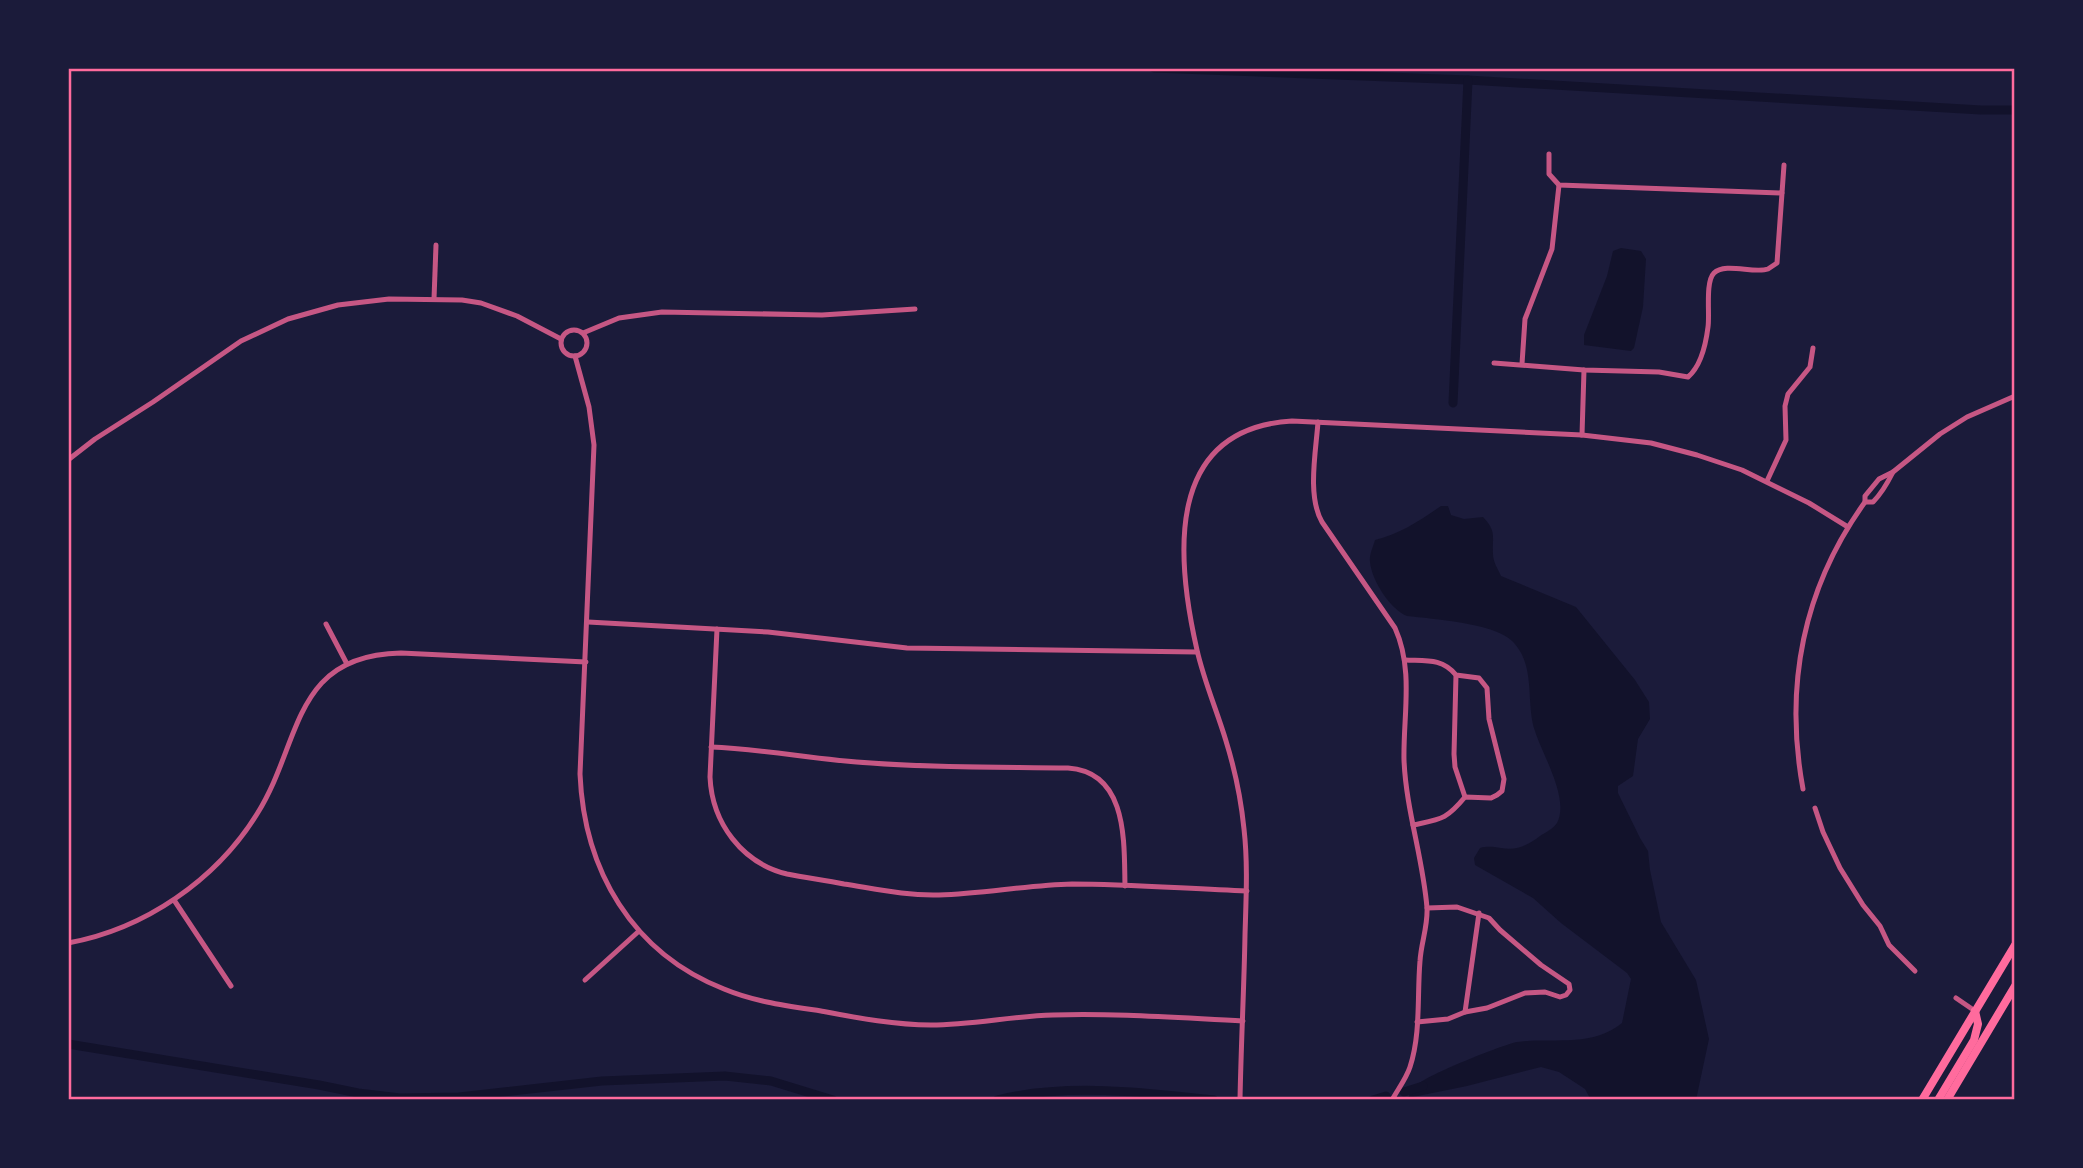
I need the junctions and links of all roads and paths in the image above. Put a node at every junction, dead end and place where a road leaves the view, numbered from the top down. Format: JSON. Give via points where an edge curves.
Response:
{"nodes":[{"id":1,"x":1549,"y":154,"type":"dead end"},
{"id":2,"x":1784,"y":165,"type":"dead end"},
{"id":3,"x":1559,"y":185,"type":"junction"},
{"id":4,"x":1782,"y":192,"type":"junction"},
{"id":5,"x":436,"y":245,"type":"dead end"},
{"id":6,"x":434,"y":299,"type":"junction"},
{"id":7,"x":915,"y":309,"type":"dead end"},
{"id":8,"x":583,"y":333,"type":"junction"},
{"id":9,"x":561,"y":339,"type":"junction"},
{"id":10,"x":1812,"y":348,"type":"dead end"},
{"id":11,"x":575,"y":356,"type":"junction"},
{"id":12,"x":1494,"y":363,"type":"dead end"},
{"id":13,"x":1522,"y":364,"type":"junction"},
{"id":14,"x":1584,"y":370,"type":"junction"},
{"id":15,"x":2015,"y":396,"type":"edge"},
{"id":16,"x":1318,"y":422,"type":"junction"},
{"id":17,"x":1582,"y":435,"type":"junction"},
{"id":18,"x":68,"y":460,"type":"edge"},
{"id":19,"x":1893,"y":472,"type":"junction"},
{"id":20,"x":1767,"y":481,"type":"junction"},
{"id":21,"x":1865,"y":502,"type":"junction"},
{"id":22,"x":1848,"y":527,"type":"junction"},
{"id":23,"x":588,"y":622,"type":"junction"},
{"id":24,"x":326,"y":624,"type":"dead end"},
{"id":25,"x":717,"y":629,"type":"junction"},
{"id":26,"x":1197,"y":652,"type":"junction"},
{"id":27,"x":1405,"y":660,"type":"junction"},
{"id":28,"x":586,"y":662,"type":"junction"},
{"id":29,"x":347,"y":664,"type":"junction"},
{"id":30,"x":1456,"y":675,"type":"junction"},
{"id":31,"x":711,"y":747,"type":"junction"},
{"id":32,"x":1803,"y":789,"type":"dead end"},
{"id":33,"x":1465,"y":797,"type":"junction"},
{"id":34,"x":1815,"y":807,"type":"dead end"},
{"id":35,"x":1413,"y":825,"type":"junction"},
{"id":36,"x":1125,"y":886,"type":"junction"},
{"id":37,"x":1247,"y":891,"type":"junction"},
{"id":38,"x":174,"y":900,"type":"junction"},
{"id":39,"x":1427,"y":908,"type":"junction"},
{"id":40,"x":1479,"y":914,"type":"junction"},
{"id":41,"x":639,"y":931,"type":"junction"},
{"id":42,"x":68,"y":943,"type":"edge"},
{"id":43,"x":2015,"y":945,"type":"edge"},
{"id":44,"x":1915,"y":971,"type":"dead end"},
{"id":45,"x":585,"y":980,"type":"dead end"},
{"id":46,"x":230,"y":985,"type":"dead end"},
{"id":47,"x":2015,"y":986,"type":"edge"},
{"id":48,"x":1956,"y":998,"type":"dead end"},
{"id":49,"x":1975,"y":1011,"type":"junction"},
{"id":50,"x":1465,"y":1012,"type":"junction"},
{"id":51,"x":1243,"y":1021,"type":"junction"},
{"id":52,"x":1417,"y":1022,"type":"junction"},
{"id":53,"x":1240,"y":1100,"type":"edge"},
{"id":54,"x":1392,"y":1100,"type":"edge"},
{"id":55,"x":1922,"y":1100,"type":"edge"},
{"id":56,"x":1938,"y":1100,"type":"edge"},
{"id":57,"x":1947,"y":1100,"type":"edge"}],
"edges":[{"from":1,"to":3,"type":"street","via":[[1549,174]]},
{"from":2,"to":4,"type":"street"},
{"from":3,"to":4,"type":"street"},
{"from":3,"to":13,"type":"street","via":[[1552,249],[1525,319]]},
{"from":4,"to":14,"type":"street","via":[[1777,263],[1766,270],[1721,269],[1709,281],[1708,326],[1696,370],[1688,376]]},
{"from":5,"to":6,"type":"street"},
{"from":6,"to":9,"type":"street","via":[[499,309]]},
{"from":6,"to":18,"type":"street","via":[[338,305],[264,330],[225,351]]},
{"from":7,"to":8,"type":"street","via":[[822,315],[662,312],[619,318]]},
{"from":8,"to":9,"type":"street","via":[[570,330]]},
{"from":8,"to":11,"type":"street","via":[[586,349]]},
{"from":9,"to":11,"type":"street","via":[[564,352]]},
{"from":10,"to":20,"type":"street","via":[[1810,367],[1788,394],[1786,440]]},
{"from":11,"to":23,"type":"street","via":[[594,445]]},
{"from":12,"to":13,"type":"street"},
{"from":13,"to":14,"type":"street"},
{"from":14,"to":17,"type":"street"},
{"from":15,"to":19,"type":"street","via":[[1967,417]]},
{"from":16,"to":17,"type":"street"},
{"from":16,"to":26,"type":"street","via":[[1263,425],[1239,434],[1202,469],[1189,495],[1185,524],[1186,587]]},
{"from":16,"to":27,"type":"street","via":[[1317,511],[1395,628]]},
{"from":17,"to":20,"type":"street","via":[[1682,450]]},
{"from":19,"to":21,"type":"street","via":[[1879,479]]},
{"from":19,"to":21,"type":"street","via":[[1876,499]]},
{"from":20,"to":22,"type":"street"},
{"from":21,"to":22,"type":"street"},
{"from":22,"to":32,"type":"street","via":[[1815,596],[1801,646],[1795,723]]},
{"from":23,"to":25,"type":"street"},
{"from":23,"to":28,"type":"street"},
{"from":24,"to":29,"type":"street"},
{"from":25,"to":26,"type":"street","via":[[907,648]]},
{"from":25,"to":31,"type":"street"},
{"from":26,"to":37,"type":"street","via":[[1234,770],[1244,830]]},
{"from":27,"to":30,"type":"street","via":[[1440,662]]},
{"from":27,"to":35,"type":"street","via":[[1404,758]]},
{"from":28,"to":29,"type":"street","via":[[401,653]]},
{"from":28,"to":41,"type":"street","via":[[580,774],[583,814],[602,875]]},
{"from":29,"to":38,"type":"street","via":[[328,677],[302,709],[276,781],[242,837]]},
{"from":30,"to":33,"type":"street","via":[[1455,768]]},
{"from":30,"to":33,"type":"street","via":[[1479,678],[1487,688],[1489,719],[1504,779],[1502,791],[1491,798]]},
{"from":31,"to":36,"type":"street","via":[[712,798],[726,831],[760,863],[787,874],[913,894]]},
{"from":31,"to":36,"type":"street","via":[[904,766],[1087,772],[1107,786],[1116,803]]},
{"from":33,"to":35,"type":"street","via":[[1446,817]]},
{"from":34,"to":44,"type":"street","via":[[1840,868],[1889,945]]},
{"from":35,"to":39,"type":"street"},
{"from":36,"to":37,"type":"street"},
{"from":37,"to":51,"type":"street"},
{"from":38,"to":42,"type":"street","via":[[122,928]]},
{"from":38,"to":46,"type":"street"},
{"from":39,"to":40,"type":"street","via":[[1457,907]]},
{"from":39,"to":52,"type":"street"},
{"from":40,"to":50,"type":"street"},
{"from":40,"to":50,"type":"street","via":[[1565,979],[1570,990],[1560,996],[1525,993]]},
{"from":41,"to":45,"type":"street"},
{"from":41,"to":51,"type":"street","via":[[678,964],[725,990],[763,1002],[871,1020],[959,1024],[1077,1014]]},
{"from":43,"to":49,"type":"main road"},
{"from":47,"to":57,"type":"main road"},
{"from":48,"to":49,"type":"street"},
{"from":49,"to":55,"type":"main road"},
{"from":49,"to":56,"type":"main road","via":[[1974,1040]]},
{"from":50,"to":52,"type":"street"},
{"from":51,"to":53,"type":"street"},
{"from":52,"to":54,"type":"street","via":[[1409,1068]]}]}
